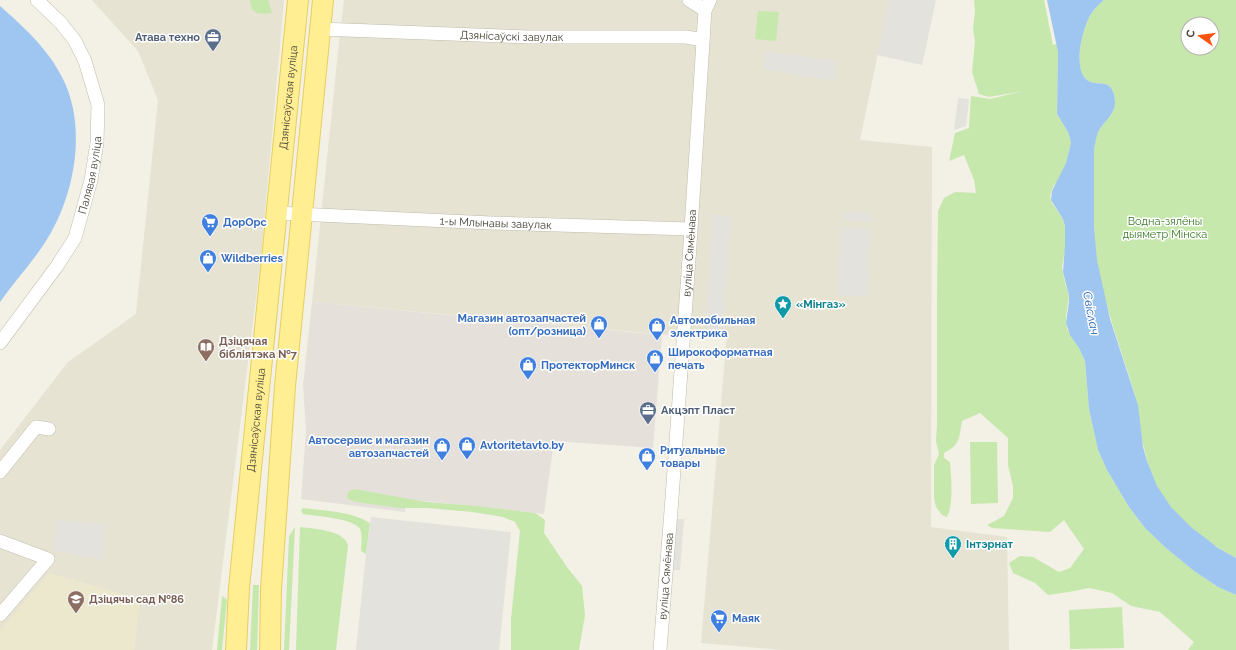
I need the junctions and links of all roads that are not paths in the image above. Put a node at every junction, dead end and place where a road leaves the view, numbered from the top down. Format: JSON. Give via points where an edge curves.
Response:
{"nodes":[{"id":1,"x":37,"y":0,"type":"edge"},
{"id":2,"x":323,"y":0,"type":"edge"},
{"id":3,"x":690,"y":0,"type":"edge"},
{"id":4,"x":708,"y":5,"type":"edge"},
{"id":5,"x":297,"y":13,"type":"edge"},
{"id":6,"x":319,"y":36,"type":"junction"},
{"id":7,"x":703,"y":40,"type":"junction"},
{"id":8,"x":276,"y":213,"type":"junction"},
{"id":9,"x":301,"y":214,"type":"junction"},
{"id":10,"x":690,"y":229,"type":"junction"},
{"id":11,"x":0,"y":343,"type":"edge"},
{"id":12,"x":49,"y":429,"type":"dead end"},
{"id":13,"x":0,"y":472,"type":"edge"},
{"id":14,"x":0,"y":541,"type":"edge"},
{"id":15,"x":0,"y":615,"type":"edge"},
{"id":16,"x":236,"y":650,"type":"edge"},
{"id":17,"x":270,"y":650,"type":"edge"},
{"id":18,"x":660,"y":650,"type":"edge"}],
"edges":[{"from":1,"to":11,"type":"street","name":"Палявая вуліца","via":[[61,23],[75,41],[85,61],[98,106],[97,143],[91,180],[74,238],[57,266]]},
{"from":2,"to":6,"type":"main road"},
{"from":3,"to":4,"type":"street"},
{"from":4,"to":7,"type":"street","name":"вуліца Сямёнава"},
{"from":5,"to":6,"type":"main road","via":[[308,30]]},
{"from":5,"to":8,"type":"main road","name":"Дзянісаўская вуліца"},
{"from":6,"to":7,"type":"street","name":"Дзянісаўскі завулак","via":[[686,37]]},
{"from":6,"to":9,"type":"main road"},
{"from":7,"to":10,"type":"street","name":"вуліца Сямёнава"},
{"from":8,"to":9,"type":"street","name":"1-ы Млынавы завулак"},
{"from":8,"to":16,"type":"main road","name":"Дзянісаўская вуліца","via":[[240,580]]},
{"from":9,"to":10,"type":"street","name":"1-ы Млынавы завулак"},
{"from":9,"to":17,"type":"main road","via":[[285,386],[271,590]]},
{"from":10,"to":18,"type":"street","name":"вуліца Сямёнава"},
{"from":12,"to":13,"type":"street","via":[[36,427]]},
{"from":14,"to":15,"type":"street","via":[[48,559]]}]}
